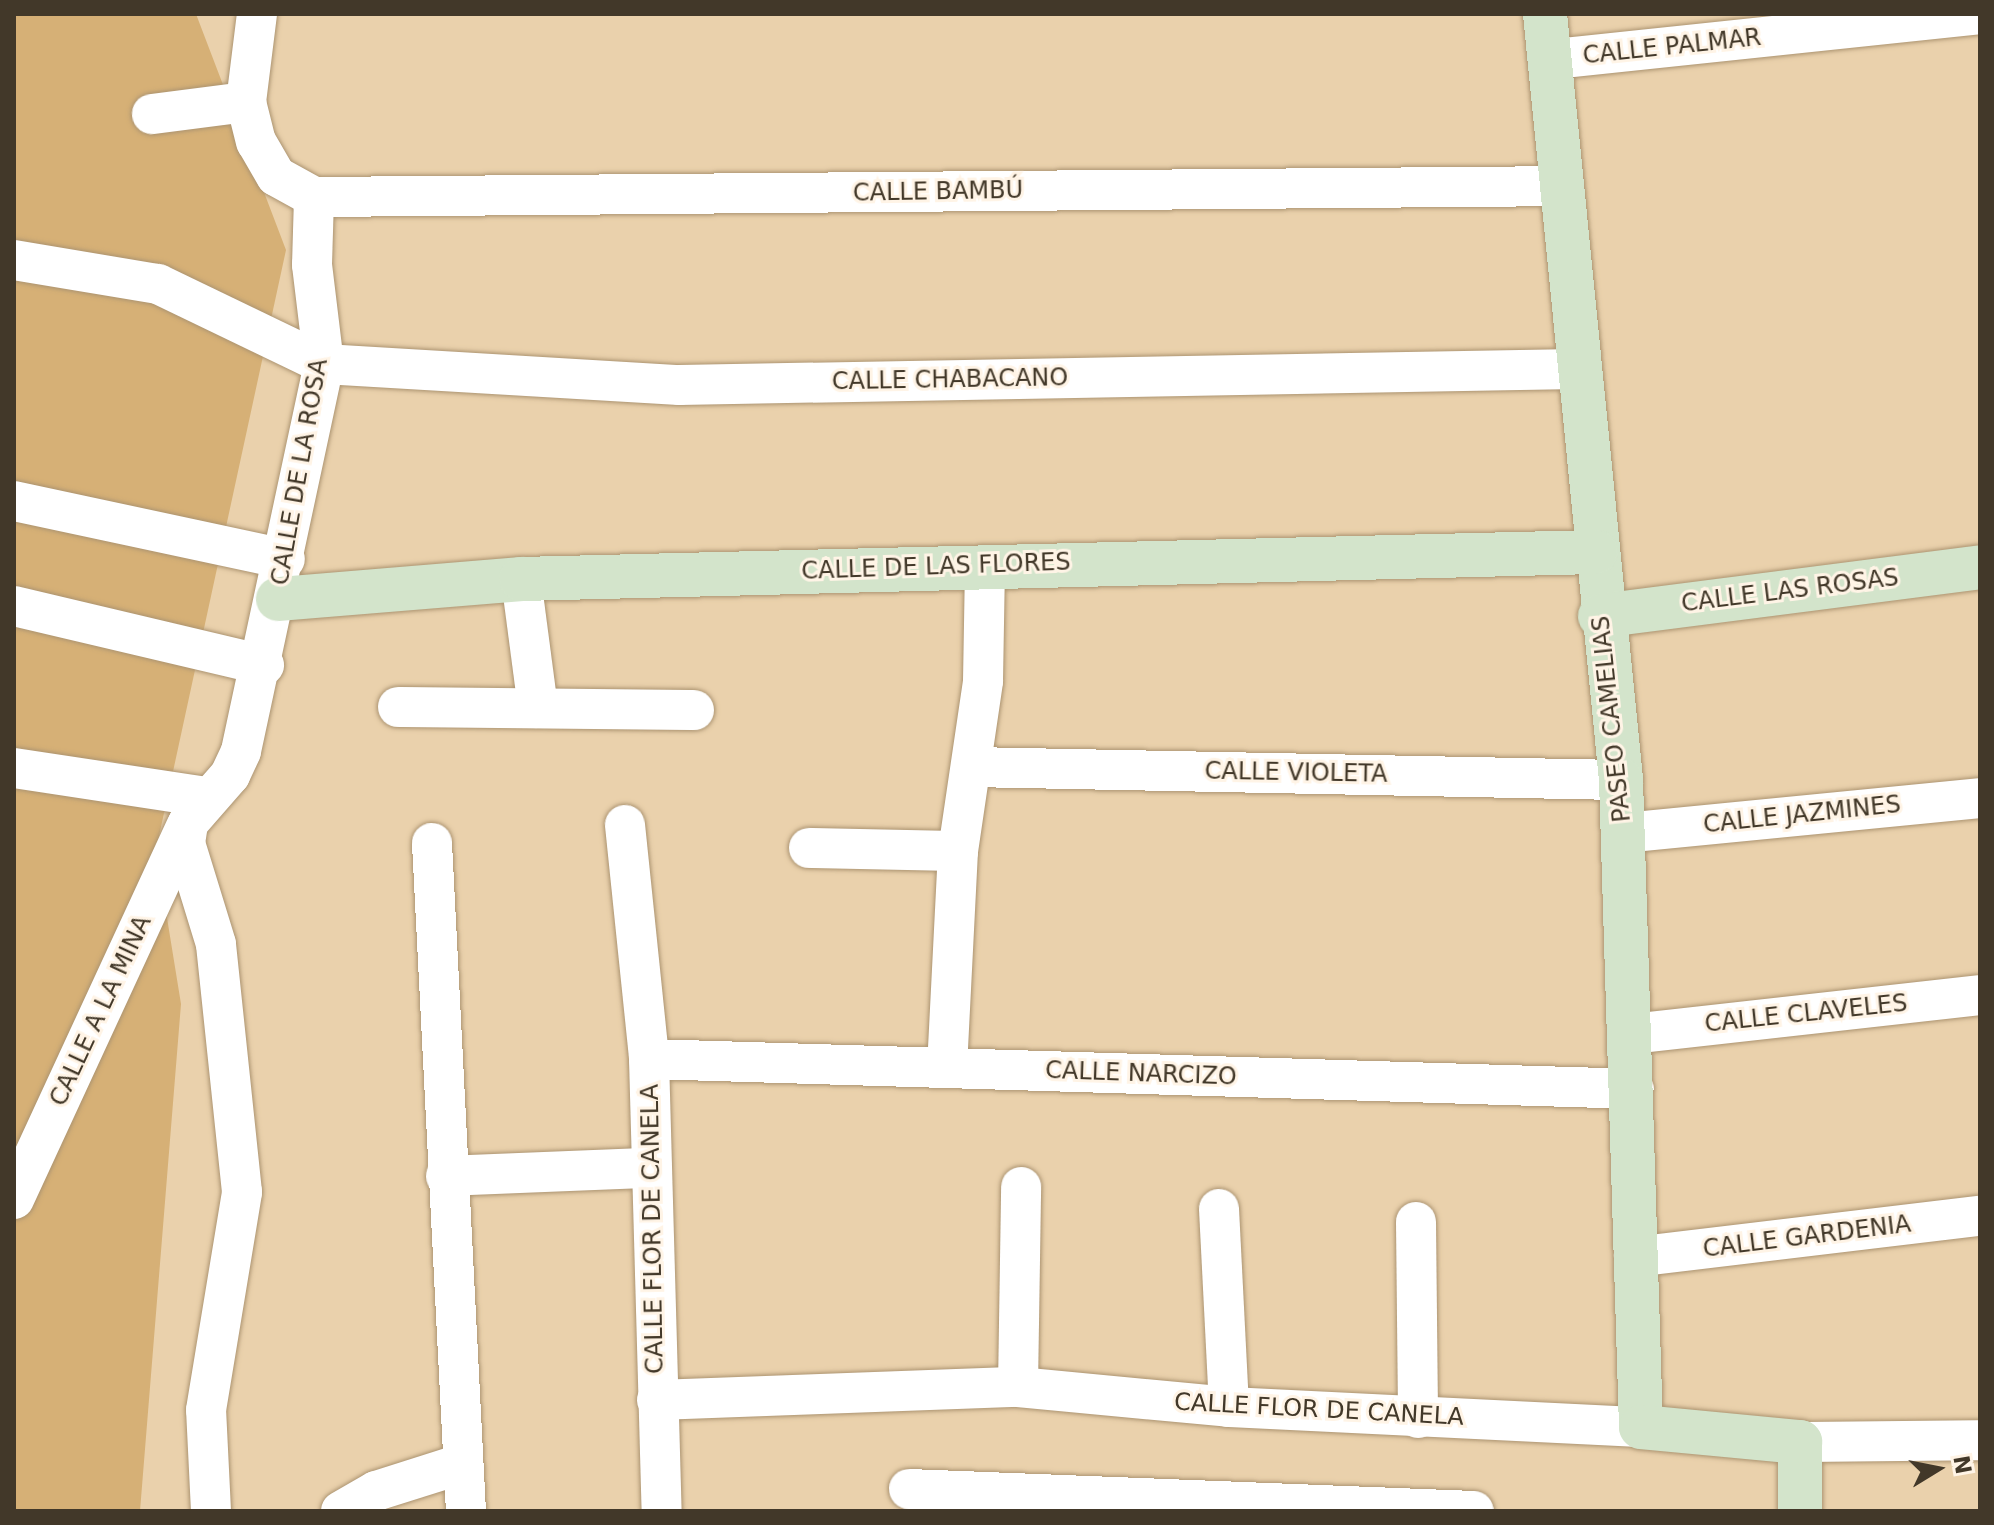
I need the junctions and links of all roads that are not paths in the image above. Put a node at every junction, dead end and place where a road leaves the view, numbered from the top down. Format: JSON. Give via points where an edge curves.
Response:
{"nodes":[{"id":1,"x":257,"y":14,"type":"edge"},
{"id":2,"x":1545,"y":14,"type":"edge"},
{"id":3,"x":1980,"y":14,"type":"edge"},
{"id":4,"x":1554,"y":59,"type":"junction"},
{"id":5,"x":246,"y":102,"type":"junction"},
{"id":6,"x":152,"y":114,"type":"dead end"},
{"id":7,"x":1562,"y":186,"type":"junction"},
{"id":8,"x":314,"y":197,"type":"junction"},
{"id":9,"x":14,"y":260,"type":"edge"},
{"id":10,"x":324,"y":364,"type":"junction"},
{"id":11,"x":1577,"y":369,"type":"junction"},
{"id":12,"x":14,"y":501,"type":"edge"},
{"id":13,"x":1596,"y":552,"type":"junction"},
{"id":14,"x":985,"y":565,"type":"junction"},
{"id":15,"x":1980,"y":567,"type":"edge"},
{"id":16,"x":282,"y":579,"type":"junction"},
{"id":17,"x":521,"y":579,"type":"junction"},
{"id":18,"x":14,"y":606,"type":"edge"},
{"id":19,"x":1600,"y":616,"type":"junction"},
{"id":20,"x":264,"y":665,"type":"junction"},
{"id":21,"x":398,"y":707,"type":"dead end"},
{"id":22,"x":538,"y":708,"type":"junction"},
{"id":23,"x":694,"y":710,"type":"dead end"},
{"id":24,"x":971,"y":767,"type":"junction"},
{"id":25,"x":14,"y":768,"type":"edge"},
{"id":26,"x":1621,"y":780,"type":"junction"},
{"id":27,"x":1980,"y":798,"type":"edge"},
{"id":28,"x":196,"y":810,"type":"junction"},
{"id":29,"x":625,"y":825,"type":"dead end"},
{"id":30,"x":1624,"y":833,"type":"junction"},
{"id":31,"x":432,"y":843,"type":"dead end"},
{"id":32,"x":809,"y":848,"type":"dead end"},
{"id":33,"x":958,"y":851,"type":"junction"},
{"id":34,"x":1980,"y":995,"type":"edge"},
{"id":35,"x":1632,"y":1034,"type":"junction"},
{"id":36,"x":649,"y":1059,"type":"junction"},
{"id":37,"x":947,"y":1068,"type":"junction"},
{"id":38,"x":1634,"y":1089,"type":"junction"},
{"id":39,"x":649,"y":1168,"type":"junction"},
{"id":40,"x":446,"y":1176,"type":"junction"},
{"id":41,"x":1021,"y":1187,"type":"dead end"},
{"id":42,"x":14,"y":1199,"type":"edge"},
{"id":43,"x":1219,"y":1209,"type":"dead end"},
{"id":44,"x":1980,"y":1216,"type":"edge"},
{"id":45,"x":1416,"y":1222,"type":"dead end"},
{"id":46,"x":1634,"y":1257,"type":"junction"},
{"id":47,"x":1018,"y":1387,"type":"junction"},
{"id":48,"x":657,"y":1400,"type":"junction"},
{"id":49,"x":1229,"y":1407,"type":"junction"},
{"id":50,"x":1418,"y":1418,"type":"junction"},
{"id":51,"x":1641,"y":1427,"type":"junction"},
{"id":52,"x":1980,"y":1440,"type":"edge"},
{"id":53,"x":1800,"y":1442,"type":"junction"},
{"id":54,"x":461,"y":1464,"type":"junction"},
{"id":55,"x":909,"y":1489,"type":"dead end"},
{"id":56,"x":376,"y":1501,"type":"edge"},
{"id":57,"x":207,"y":1506,"type":"edge"},
{"id":58,"x":341,"y":1511,"type":"edge"},
{"id":59,"x":466,"y":1511,"type":"edge"},
{"id":60,"x":662,"y":1511,"type":"edge"},
{"id":61,"x":1474,"y":1511,"type":"edge"},
{"id":62,"x":1800,"y":1511,"type":"edge"}],
"edges":[{"from":1,"to":5,"type":"street"},
{"from":2,"to":4,"type":"street","name":"PASEO CAMELIAS"},
{"from":3,"to":4,"type":"street","name":"CALLE PALMAR"},
{"from":4,"to":7,"type":"street","name":"PASEO CAMELIAS"},
{"from":5,"to":6,"type":"street"},
{"from":5,"to":8,"type":"street","via":[[256,142],[276,176]]},
{"from":7,"to":8,"type":"street","name":"CALLE BAMBÚ"},
{"from":7,"to":11,"type":"street","name":"PASEO CAMELIAS"},
{"from":8,"to":10,"type":"street","name":"CALLE DE LA ROSA","via":[[312,265]]},
{"from":9,"to":10,"type":"street","via":[[158,284]]},
{"from":10,"to":11,"type":"street","name":"CALLE CHABACANO","via":[[679,385]]},
{"from":10,"to":16,"type":"street","name":"CALLE DE LA ROSA"},
{"from":11,"to":13,"type":"street","name":"PASEO CAMELIAS"},
{"from":12,"to":16,"type":"street"},
{"from":13,"to":14,"type":"street","name":"CALLE DE LAS FLORES"},
{"from":13,"to":19,"type":"street","name":"PASEO CAMELIAS"},
{"from":14,"to":17,"type":"street","name":"CALLE DE LAS FLORES"},
{"from":14,"to":24,"type":"street","via":[[983,681]]},
{"from":15,"to":19,"type":"street","name":"CALLE LAS ROSAS"},
{"from":16,"to":17,"type":"street","name":"CALLE DE LAS FLORES"},
{"from":16,"to":20,"type":"street","name":"CALLE DE LA ROSA"},
{"from":17,"to":22,"type":"street"},
{"from":18,"to":20,"type":"street"},
{"from":19,"to":26,"type":"street","name":"PASEO CAMELIAS"},
{"from":20,"to":28,"type":"street","name":"CALLE DE LA ROSA","via":[[230,775]]},
{"from":21,"to":22,"type":"street"},
{"from":22,"to":23,"type":"street"},
{"from":24,"to":26,"type":"street","name":"CALLE VIOLETA"},
{"from":24,"to":33,"type":"street"},
{"from":25,"to":28,"type":"street"},
{"from":26,"to":30,"type":"street","name":"PASEO CAMELIAS"},
{"from":27,"to":30,"type":"street","name":"CALLE JAZMINES"},
{"from":28,"to":42,"type":"street","name":"CALLE A LA MINA"},
{"from":28,"to":57,"type":"street","via":[[190,869],[216,944],[242,1192],[206,1410]]},
{"from":29,"to":36,"type":"street","name":"CALLE FLOR DE CANELA"},
{"from":30,"to":35,"type":"street","name":"PASEO CAMELIAS"},
{"from":31,"to":40,"type":"street"},
{"from":32,"to":33,"type":"street"},
{"from":33,"to":37,"type":"street"},
{"from":34,"to":35,"type":"street","name":"CALLE CLAVELES"},
{"from":35,"to":38,"type":"street","name":"PASEO CAMELIAS"},
{"from":36,"to":37,"type":"street","name":"CALLE NARCIZO"},
{"from":36,"to":39,"type":"street","name":"CALLE FLOR DE CANELA"},
{"from":37,"to":38,"type":"street","name":"CALLE NARCIZO"},
{"from":38,"to":46,"type":"street","name":"PASEO CAMELIAS"},
{"from":39,"to":40,"type":"street"},
{"from":39,"to":48,"type":"street","name":"CALLE FLOR DE CANELA"},
{"from":40,"to":54,"type":"street"},
{"from":41,"to":47,"type":"street"},
{"from":43,"to":49,"type":"street"},
{"from":44,"to":46,"type":"street","name":"CALLE GARDENIA"},
{"from":45,"to":50,"type":"street"},
{"from":46,"to":51,"type":"street","name":"PASEO CAMELIAS"},
{"from":47,"to":48,"type":"street","name":"CALLE FLOR DE CANELA"},
{"from":47,"to":49,"type":"street","name":"CALLE FLOR DE CANELA"},
{"from":48,"to":60,"type":"street","name":"CALLE FLOR DE CANELA"},
{"from":49,"to":50,"type":"street","name":"CALLE FLOR DE CANELA"},
{"from":50,"to":51,"type":"street","name":"CALLE FLOR DE CANELA"},
{"from":51,"to":53,"type":"street","name":"CALLE FLOR DE CANELA"},
{"from":52,"to":53,"type":"street","name":"CALLE FLOR DE CANELA"},
{"from":53,"to":62,"type":"street"},
{"from":54,"to":56,"type":"street"},
{"from":54,"to":59,"type":"street"},
{"from":55,"to":61,"type":"street"},
{"from":56,"to":58,"type":"street"}]}
